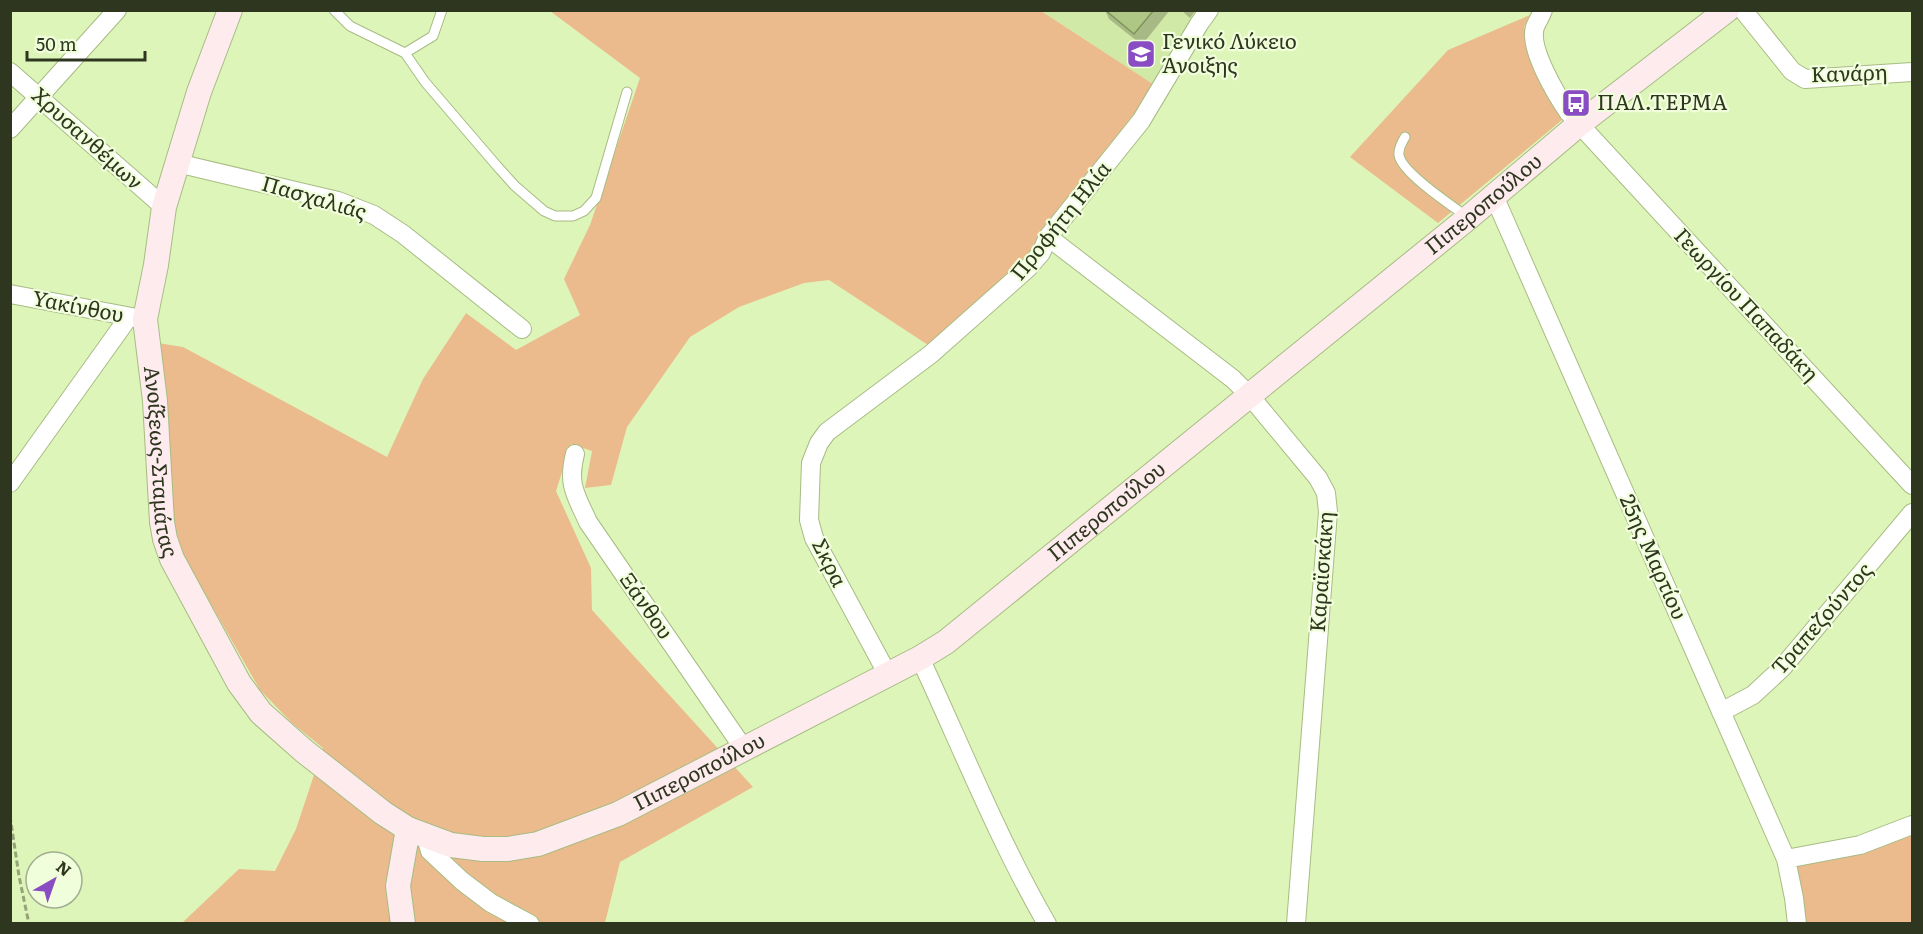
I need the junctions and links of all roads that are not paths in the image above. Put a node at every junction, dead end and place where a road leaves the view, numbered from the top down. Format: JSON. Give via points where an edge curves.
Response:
{"nodes":[{"id":1,"x":117,"y":10,"type":"edge"},
{"id":2,"x":230,"y":10,"type":"edge"},
{"id":3,"x":334,"y":10,"type":"edge"},
{"id":4,"x":442,"y":10,"type":"edge"},
{"id":5,"x":1209,"y":10,"type":"edge"},
{"id":6,"x":1543,"y":10,"type":"edge"},
{"id":7,"x":1728,"y":10,"type":"edge"},
{"id":8,"x":1743,"y":10,"type":"edge"},
{"id":9,"x":405,"y":53,"type":"junction"},
{"id":10,"x":10,"y":72,"type":"edge"},
{"id":11,"x":1912,"y":72,"type":"edge"},
{"id":12,"x":627,"y":92,"type":"dead end"},
{"id":13,"x":40,"y":98,"type":"junction"},
{"id":14,"x":1578,"y":125,"type":"junction"},
{"id":15,"x":10,"y":129,"type":"edge"},
{"id":16,"x":1405,"y":137,"type":"dead end"},
{"id":17,"x":177,"y":163,"type":"junction"},
{"id":18,"x":1494,"y":196,"type":"junction"},
{"id":19,"x":164,"y":207,"type":"junction"},
{"id":20,"x":1468,"y":218,"type":"junction"},
{"id":21,"x":1048,"y":237,"type":"junction"},
{"id":22,"x":10,"y":294,"type":"edge"},
{"id":23,"x":137,"y":318,"type":"junction"},
{"id":24,"x":522,"y":328,"type":"dead end"},
{"id":25,"x":1251,"y":396,"type":"junction"},
{"id":26,"x":819,"y":443,"type":"joint"},
{"id":27,"x":575,"y":454,"type":"dead end"},
{"id":28,"x":10,"y":483,"type":"edge"},
{"id":29,"x":1912,"y":485,"type":"edge"},
{"id":30,"x":1912,"y":513,"type":"edge"},
{"id":31,"x":920,"y":658,"type":"junction"},
{"id":32,"x":888,"y":675,"type":"junction"},
{"id":33,"x":1721,"y":712,"type":"junction"},
{"id":34,"x":744,"y":749,"type":"junction"},
{"id":35,"x":1912,"y":825,"type":"edge"},
{"id":36,"x":417,"y":833,"type":"junction"},
{"id":37,"x":1786,"y":859,"type":"junction"},
{"id":38,"x":403,"y":924,"type":"edge"},
{"id":39,"x":530,"y":924,"type":"edge"},
{"id":40,"x":1047,"y":924,"type":"edge"},
{"id":41,"x":1296,"y":924,"type":"edge"},
{"id":42,"x":1797,"y":924,"type":"edge"}],
"edges":[{"from":1,"to":13,"type":"street"},
{"from":2,"to":17,"type":"street","name":"Ανοίξεως-Σταμάτας"},
{"from":3,"to":9,"type":"lane","via":[[350,26]]},
{"from":4,"to":9,"type":"lane","via":[[433,36]]},
{"from":5,"to":21,"type":"street","name":"Προφήτη Ηλία","via":[[1142,121]]},
{"from":6,"to":14,"type":"street","name":"Γεωργίου Παπαδάκη","via":[[1534,29],[1540,58],[1560,100]]},
{"from":7,"to":14,"type":"street","name":"Πιπεροπούλου"},
{"from":8,"to":11,"type":"street","name":"Κανάρη","via":[[1792,71],[1805,79]]},
{"from":9,"to":12,"type":"lane","via":[[510,181],[544,211],[558,216],[581,213],[596,198]]},
{"from":10,"to":13,"type":"street","name":"Χρυσανθέμων"},
{"from":13,"to":15,"type":"street"},
{"from":13,"to":19,"type":"street","name":"Χρυσανθέμων"},
{"from":14,"to":18,"type":"street","name":"Πιπεροπούλου"},
{"from":14,"to":29,"type":"street","name":"Γεωργίου Παπαδάκη"},
{"from":16,"to":20,"type":"lane","via":[[1399,156],[1405,168]]},
{"from":17,"to":19,"type":"street","name":"Ανοίξεως-Σταμάτας"},
{"from":17,"to":24,"type":"street","name":"Πασχαλιάς","via":[[338,201],[374,215]]},
{"from":18,"to":20,"type":"street","name":"Πιπεροπούλου"},
{"from":18,"to":33,"type":"street","name":"25ης Μαρτίου"},
{"from":19,"to":23,"type":"street","name":"Ανοίξεως-Σταμάτας","via":[[156,265]]},
{"from":20,"to":25,"type":"street","name":"Πιπεροπούλου"},
{"from":21,"to":25,"type":"street","name":"Καραϊσκάκη"},
{"from":21,"to":26,"type":"street","name":"Προφήτη Ηλία","via":[[1041,253],[1006,289],[931,354],[826,432]]},
{"from":22,"to":23,"type":"street","name":"Υακίνθου"},
{"from":23,"to":28,"type":"street"},
{"from":23,"to":36,"type":"street","name":"Ανοίξεως-Σταμάτας","via":[[155,401],[165,539],[239,683],[261,713],[304,751],[383,813]]},
{"from":25,"to":31,"type":"street","name":"Πιπεροπούλου","via":[[946,642]]},
{"from":25,"to":41,"type":"street","name":"Καραϊσκάκη","via":[[1318,478],[1326,493],[1328,512]]},
{"from":26,"to":32,"type":"street","name":"Σκρα","via":[[811,463],[809,520],[814,538]]},
{"from":27,"to":34,"type":"street","name":"Ξάνθου","via":[[572,488],[588,522]]},
{"from":30,"to":33,"type":"street","name":"Τραπεζούντος","via":[[1782,668],[1753,695]]},
{"from":31,"to":32,"type":"street","name":"Πιπεροπούλου"},
{"from":31,"to":40,"type":"street"},
{"from":32,"to":34,"type":"street","name":"Πιπεροπούλου"},
{"from":33,"to":37,"type":"street","name":"25ης Μαρτίου"},
{"from":34,"to":36,"type":"street","name":"Πιπεροπούλου","via":[[618,814],[538,844],[483,849],[451,845]]},
{"from":35,"to":37,"type":"street","via":[[1860,845]]},
{"from":36,"to":38,"type":"street","via":[[398,886]]},
{"from":36,"to":39,"type":"street","via":[[462,881],[491,903]]},
{"from":37,"to":42,"type":"street","name":"25ης Μαρτίου"}]}
